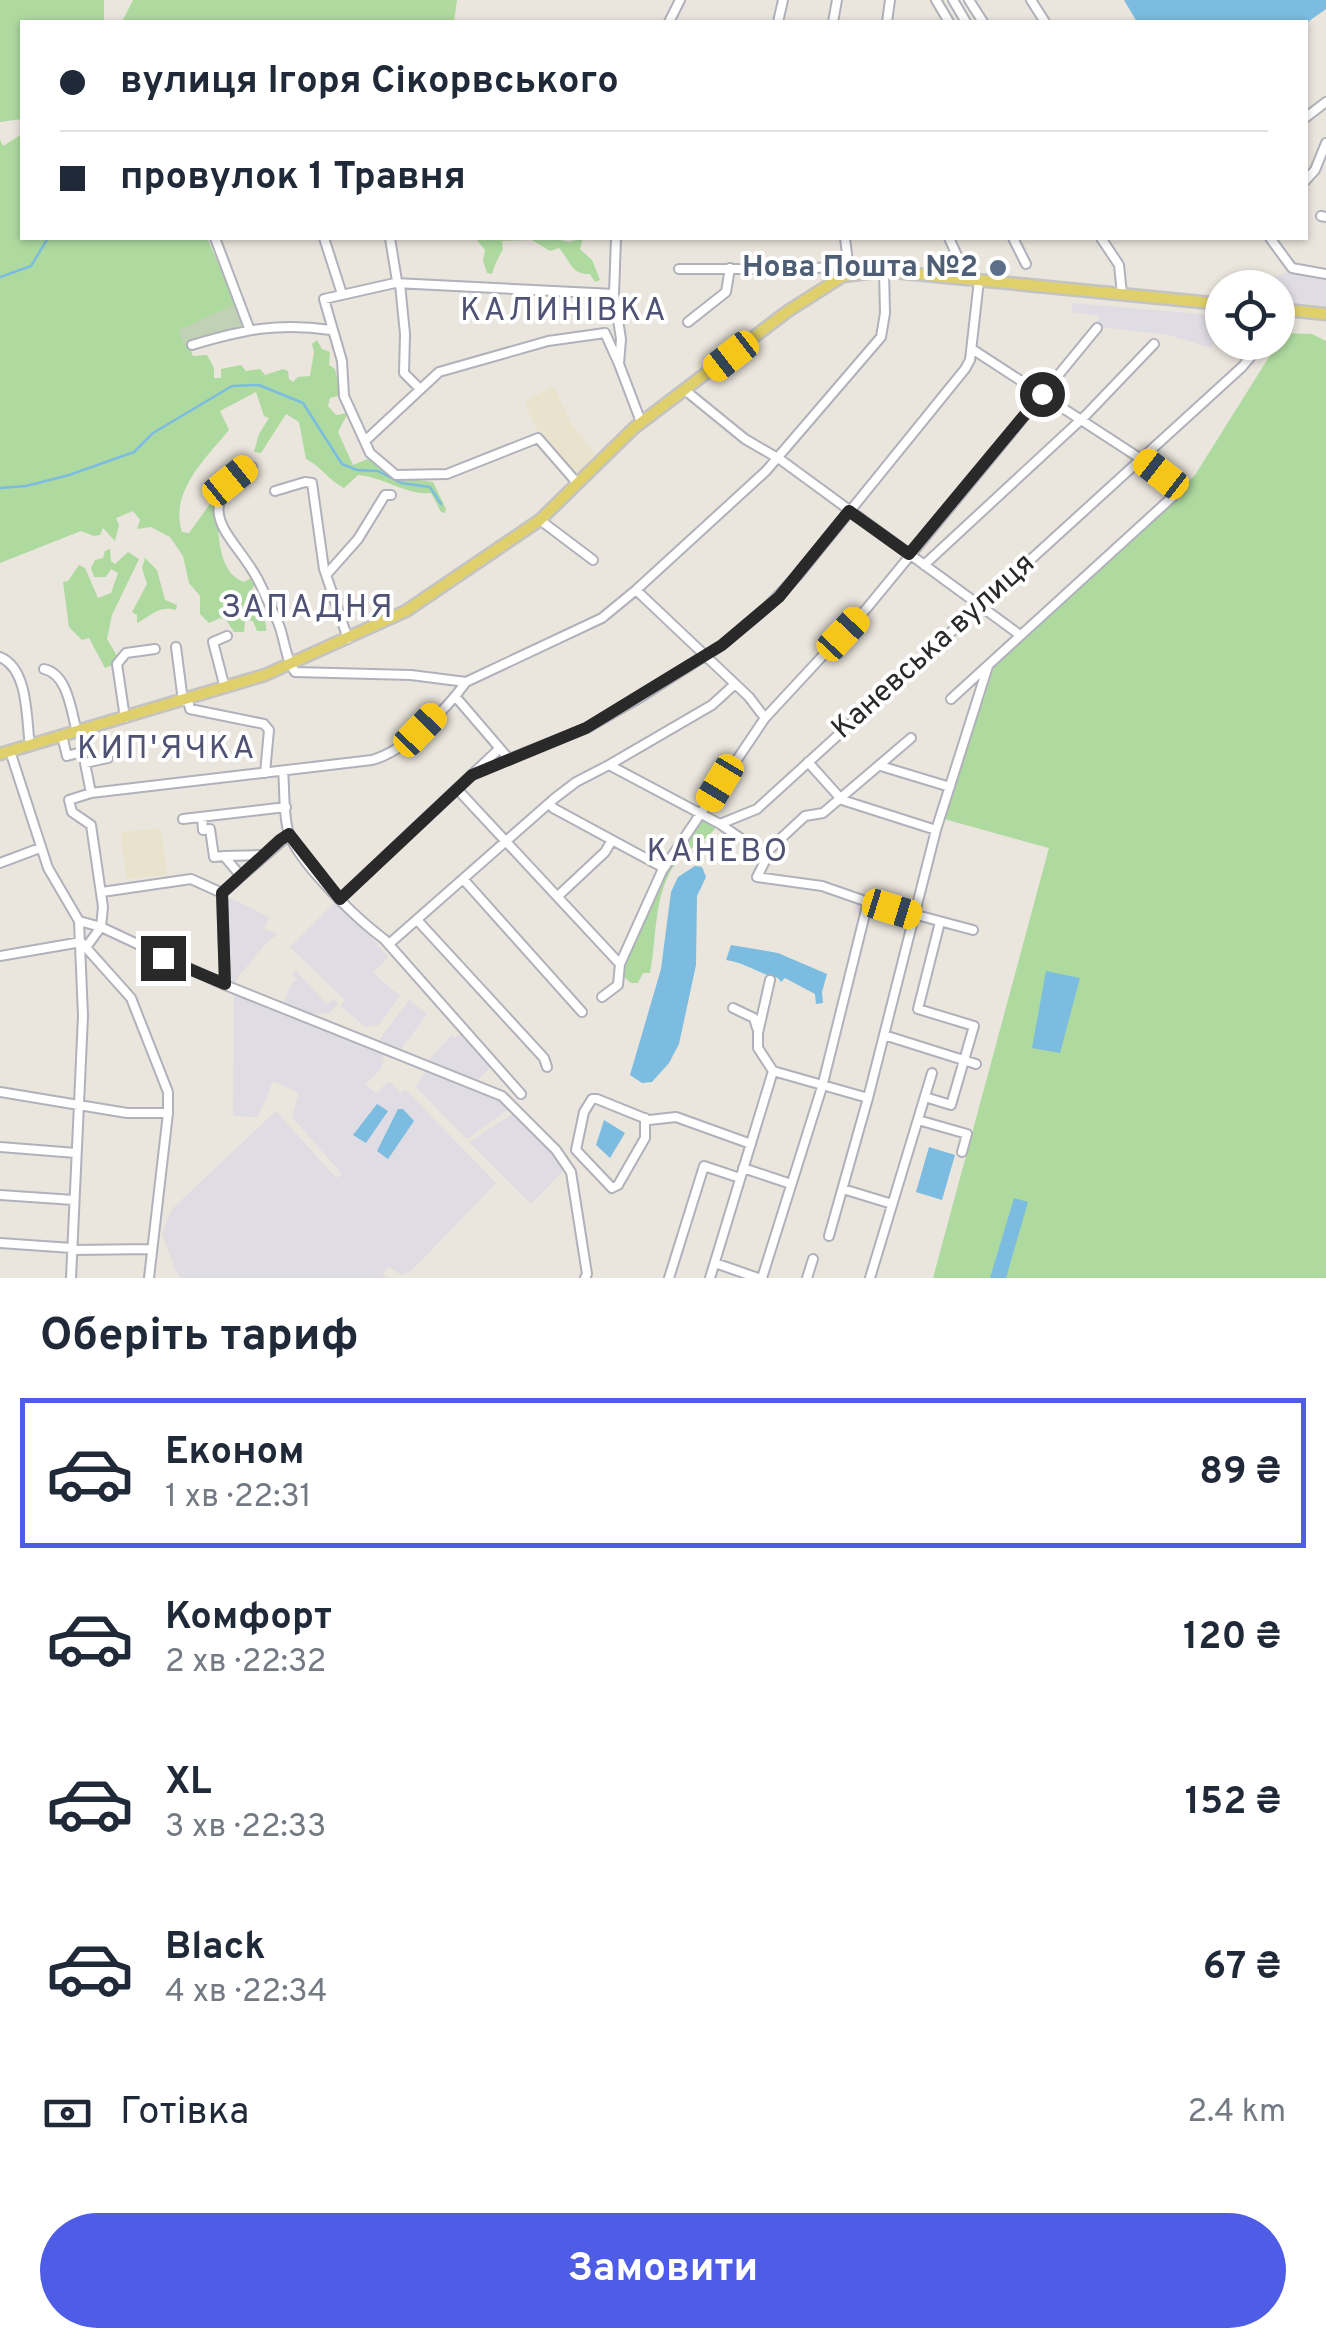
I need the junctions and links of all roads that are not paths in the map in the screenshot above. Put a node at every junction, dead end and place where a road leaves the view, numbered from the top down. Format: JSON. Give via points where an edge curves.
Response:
{"nodes":[{"id":1,"x":1326,"y":143,"type":"edge"},
{"id":2,"x":1308,"y":178,"type":"edge"},
{"id":3,"x":216,"y":240,"type":"edge"},
{"id":4,"x":325,"y":240,"type":"edge"},
{"id":5,"x":390,"y":240,"type":"edge"},
{"id":6,"x":616,"y":240,"type":"edge"},
{"id":7,"x":845,"y":240,"type":"edge"},
{"id":8,"x":950,"y":240,"type":"edge"},
{"id":9,"x":1014,"y":240,"type":"edge"},
{"id":10,"x":1103,"y":240,"type":"edge"},
{"id":11,"x":1271,"y":240,"type":"edge"},
{"id":12,"x":1026,"y":264,"type":"dead end"},
{"id":13,"x":678,"y":268,"type":"dead end"},
{"id":14,"x":730,"y":268,"type":"junction"},
{"id":15,"x":849,"y":269,"type":"junction"},
{"id":16,"x":884,"y":271,"type":"junction"},
{"id":17,"x":1326,"y":274,"type":"edge"},
{"id":18,"x":961,"y":278,"type":"junction"},
{"id":19,"x":980,"y":280,"type":"junction"},
{"id":20,"x":400,"y":284,"type":"junction"},
{"id":21,"x":342,"y":294,"type":"junction"},
{"id":22,"x":614,"y":294,"type":"junction"},
{"id":23,"x":1122,"y":294,"type":"junction"},
{"id":24,"x":1205,"y":302,"type":"edge"},
{"id":25,"x":1295,"y":310,"type":"edge"},
{"id":26,"x":1326,"y":314,"type":"edge"},
{"id":27,"x":618,"y":319,"type":"junction"},
{"id":28,"x":688,"y":322,"type":"dead end"},
{"id":29,"x":249,"y":328,"type":"junction"},
{"id":30,"x":1096,"y":328,"type":"dead end"},
{"id":31,"x":331,"y":330,"type":"junction"},
{"id":32,"x":604,"y":333,"type":"junction"},
{"id":33,"x":1154,"y":344,"type":"dead end"},
{"id":34,"x":192,"y":345,"type":"dead end"},
{"id":35,"x":972,"y":348,"type":"junction"},
{"id":36,"x":1248,"y":360,"type":"edge"},
{"id":37,"x":619,"y":364,"type":"junction"},
{"id":38,"x":420,"y":389,"type":"junction"},
{"id":39,"x":686,"y":391,"type":"junction"},
{"id":40,"x":1042,"y":394,"type":"junction"},
{"id":41,"x":1080,"y":420,"type":"junction"},
{"id":42,"x":641,"y":422,"type":"junction"},
{"id":43,"x":365,"y":441,"type":"junction"},
{"id":44,"x":778,"y":458,"type":"junction"},
{"id":45,"x":1142,"y":459,"type":"junction"},
{"id":46,"x":252,"y":467,"type":"dead end"},
{"id":47,"x":578,"y":484,"type":"junction"},
{"id":48,"x":275,"y":491,"type":"dead end"},
{"id":49,"x":391,"y":495,"type":"dead end"},
{"id":50,"x":849,"y":511,"type":"junction"},
{"id":51,"x":540,"y":520,"type":"junction"},
{"id":52,"x":909,"y":554,"type":"junction"},
{"id":53,"x":593,"y":560,"type":"dead end"},
{"id":54,"x":924,"y":565,"type":"junction"},
{"id":55,"x":326,"y":575,"type":"junction"},
{"id":56,"x":636,"y":590,"type":"junction"},
{"id":57,"x":980,"y":606,"type":"junction"},
{"id":58,"x":227,"y":636,"type":"dead end"},
{"id":59,"x":1020,"y":636,"type":"junction"},
{"id":60,"x":348,"y":639,"type":"junction"},
{"id":61,"x":176,"y":647,"type":"dead end"},
{"id":62,"x":155,"y":649,"type":"dead end"},
{"id":63,"x":705,"y":655,"type":"junction"},
{"id":64,"x":0,"y":657,"type":"edge"},
{"id":65,"x":290,"y":666,"type":"junction"},
{"id":66,"x":988,"y":666,"type":"junction"},
{"id":67,"x":44,"y":670,"type":"dead end"},
{"id":68,"x":466,"y":682,"type":"junction"},
{"id":69,"x":735,"y":684,"type":"junction"},
{"id":70,"x":225,"y":688,"type":"junction"},
{"id":71,"x":455,"y":696,"type":"junction"},
{"id":72,"x":951,"y":698,"type":"dead end"},
{"id":73,"x":185,"y":700,"type":"junction"},
{"id":74,"x":125,"y":718,"type":"junction"},
{"id":75,"x":764,"y":718,"type":"junction"},
{"id":76,"x":77,"y":732,"type":"junction"},
{"id":77,"x":62,"y":736,"type":"junction"},
{"id":78,"x":910,"y":738,"type":"dead end"},
{"id":79,"x":30,"y":746,"type":"junction"},
{"id":80,"x":89,"y":750,"type":"dead end"},
{"id":81,"x":499,"y":750,"type":"junction"},
{"id":82,"x":5,"y":753,"type":"edge"},
{"id":83,"x":108,"y":758,"type":"dead end"},
{"id":84,"x":509,"y":760,"type":"junction"},
{"id":85,"x":808,"y":762,"type":"junction"},
{"id":86,"x":609,"y":765,"type":"junction"},
{"id":87,"x":884,"y":768,"type":"dead end"},
{"id":88,"x":283,"y":771,"type":"junction"},
{"id":89,"x":265,"y":773,"type":"junction"},
{"id":90,"x":472,"y":775,"type":"junction"},
{"id":91,"x":950,"y":787,"type":"junction"},
{"id":92,"x":458,"y":790,"type":"junction"},
{"id":93,"x":91,"y":793,"type":"junction"},
{"id":94,"x":840,"y":798,"type":"junction"},
{"id":95,"x":550,"y":803,"type":"junction"},
{"id":96,"x":286,"y":807,"type":"junction"},
{"id":97,"x":240,"y":812,"type":"junction"},
{"id":98,"x":702,"y":814,"type":"junction"},
{"id":99,"x":202,"y":816,"type":"junction"},
{"id":100,"x":184,"y":819,"type":"dead end"},
{"id":101,"x":720,"y":824,"type":"junction"},
{"id":102,"x":241,"y":826,"type":"dead end"},
{"id":103,"x":936,"y":830,"type":"junction"},
{"id":104,"x":289,"y":834,"type":"junction"},
{"id":105,"x":612,"y":840,"type":"junction"},
{"id":106,"x":507,"y":841,"type":"junction"},
{"id":107,"x":40,"y":848,"type":"junction"},
{"id":108,"x":224,"y":856,"type":"junction"},
{"id":109,"x":262,"y":856,"type":"junction"},
{"id":110,"x":762,"y":857,"type":"junction"},
{"id":111,"x":0,"y":862,"type":"edge"},
{"id":112,"x":664,"y":868,"type":"junction"},
{"id":113,"x":240,"y":875,"type":"junction"},
{"id":114,"x":464,"y":880,"type":"junction"},
{"id":115,"x":102,"y":892,"type":"junction"},
{"id":116,"x":222,"y":893,"type":"junction"},
{"id":117,"x":558,"y":896,"type":"junction"},
{"id":118,"x":340,"y":899,"type":"junction"},
{"id":119,"x":868,"y":902,"type":"junction"},
{"id":120,"x":916,"y":916,"type":"junction"},
{"id":121,"x":418,"y":921,"type":"junction"},
{"id":122,"x":79,"y":922,"type":"junction"},
{"id":123,"x":940,"y":922,"type":"junction"},
{"id":124,"x":101,"y":927,"type":"junction"},
{"id":125,"x":973,"y":930,"type":"dead end"},
{"id":126,"x":84,"y":944,"type":"junction"},
{"id":127,"x":389,"y":944,"type":"junction"},
{"id":128,"x":0,"y":956,"type":"edge"},
{"id":129,"x":620,"y":964,"type":"junction"},
{"id":130,"x":770,"y":980,"type":"dead end"},
{"id":131,"x":225,"y":984,"type":"junction"},
{"id":132,"x":602,"y":997,"type":"dead end"},
{"id":133,"x":733,"y":1008,"type":"dead end"},
{"id":134,"x":582,"y":1012,"type":"dead end"},
{"id":135,"x":758,"y":1032,"type":"junction"},
{"id":136,"x":884,"y":1036,"type":"junction"},
{"id":137,"x":964,"y":1060,"type":"junction"},
{"id":138,"x":976,"y":1064,"type":"dead end"},
{"id":139,"x":546,"y":1067,"type":"dead end"},
{"id":140,"x":773,"y":1072,"type":"junction"},
{"id":141,"x":932,"y":1072,"type":"dead end"},
{"id":142,"x":822,"y":1087,"type":"junction"},
{"id":143,"x":0,"y":1092,"type":"edge"},
{"id":144,"x":521,"y":1094,"type":"dead end"},
{"id":145,"x":925,"y":1097,"type":"junction"},
{"id":146,"x":868,"y":1098,"type":"junction"},
{"id":147,"x":79,"y":1103,"type":"junction"},
{"id":148,"x":168,"y":1113,"type":"junction"},
{"id":149,"x":647,"y":1119,"type":"junction"},
{"id":150,"x":918,"y":1120,"type":"junction"},
{"id":151,"x":751,"y":1144,"type":"junction"},
{"id":152,"x":0,"y":1147,"type":"edge"},
{"id":153,"x":962,"y":1152,"type":"dead end"},
{"id":154,"x":76,"y":1153,"type":"junction"},
{"id":155,"x":744,"y":1168,"type":"junction"},
{"id":156,"x":740,"y":1178,"type":"junction"},
{"id":157,"x":792,"y":1184,"type":"junction"},
{"id":158,"x":843,"y":1188,"type":"junction"},
{"id":159,"x":0,"y":1195,"type":"edge"},
{"id":160,"x":74,"y":1200,"type":"junction"},
{"id":161,"x":892,"y":1204,"type":"junction"},
{"id":162,"x":829,"y":1236,"type":"dead end"},
{"id":163,"x":0,"y":1242,"type":"edge"},
{"id":164,"x":72,"y":1249,"type":"junction"},
{"id":165,"x":152,"y":1249,"type":"junction"},
{"id":166,"x":813,"y":1259,"type":"dead end"},
{"id":167,"x":715,"y":1263,"type":"junction"},
{"id":168,"x":71,"y":1278,"type":"edge"},
{"id":169,"x":149,"y":1278,"type":"edge"},
{"id":170,"x":585,"y":1278,"type":"edge"},
{"id":171,"x":669,"y":1278,"type":"edge"},
{"id":172,"x":710,"y":1278,"type":"edge"},
{"id":173,"x":760,"y":1278,"type":"edge"},
{"id":174,"x":807,"y":1278,"type":"edge"},
{"id":175,"x":870,"y":1278,"type":"edge"}],
"edges":[{"from":1,"to":2,"type":"street"},
{"from":3,"to":29,"type":"street"},
{"from":4,"to":21,"type":"street"},
{"from":5,"to":20,"type":"street"},
{"from":6,"to":22,"type":"street"},
{"from":7,"to":15,"type":"street"},
{"from":8,"to":18,"type":"street"},
{"from":9,"to":12,"type":"street"},
{"from":10,"to":23,"type":"street","via":[[1119,265]]},
{"from":11,"to":17,"type":"street","via":[[1292,268]]},
{"from":13,"to":14,"type":"street"},
{"from":14,"to":15,"type":"street"},
{"from":14,"to":28,"type":"street","via":[[726,292]]},
{"from":15,"to":16,"type":"main road"},
{"from":15,"to":39,"type":"main road"},
{"from":16,"to":18,"type":"main road"},
{"from":16,"to":44,"type":"street","via":[[881,337]]},
{"from":18,"to":19,"type":"main road"},
{"from":19,"to":23,"type":"main road"},
{"from":19,"to":35,"type":"street"},
{"from":20,"to":21,"type":"street"},
{"from":20,"to":22,"type":"street"},
{"from":20,"to":38,"type":"street","via":[[404,372]]},
{"from":21,"to":31,"type":"street","via":[[324,302]]},
{"from":22,"to":27,"type":"street"},
{"from":23,"to":24,"type":"main road"},
{"from":25,"to":26,"type":"main road"},
{"from":27,"to":32,"type":"street"},
{"from":27,"to":37,"type":"street"},
{"from":29,"to":31,"type":"street"},
{"from":29,"to":34,"type":"street"},
{"from":30,"to":40,"type":"street"},
{"from":31,"to":43,"type":"street","via":[[344,396]]},
{"from":32,"to":37,"type":"street"},
{"from":32,"to":38,"type":"street","via":[[458,366]]},
{"from":33,"to":41,"type":"street"},
{"from":35,"to":40,"type":"street"},
{"from":35,"to":50,"type":"street","via":[[964,369]]},
{"from":36,"to":45,"type":"street","name":"Каневська вулиця"},
{"from":37,"to":42,"type":"street"},
{"from":38,"to":43,"type":"street"},
{"from":39,"to":42,"type":"main road"},
{"from":39,"to":44,"type":"street"},
{"from":40,"to":41,"type":"street"},
{"from":40,"to":52,"type":"street"},
{"from":41,"to":45,"type":"street"},
{"from":41,"to":54,"type":"street"},
{"from":42,"to":47,"type":"main road"},
{"from":43,"to":47,"type":"street","via":[[396,475],[448,474],[538,438]]},
{"from":44,"to":50,"type":"street"},
{"from":44,"to":56,"type":"street"},
{"from":45,"to":57,"type":"street","name":"Каневська вулиця"},
{"from":45,"to":59,"type":"street","via":[[1180,490]]},
{"from":46,"to":65,"type":"street","via":[[224,486],[222,530],[258,579]]},
{"from":47,"to":51,"type":"main road"},
{"from":48,"to":55,"type":"street","via":[[312,484]]},
{"from":49,"to":55,"type":"street"},
{"from":50,"to":52,"type":"street"},
{"from":50,"to":63,"type":"street","via":[[779,597]]},
{"from":51,"to":53,"type":"street"},
{"from":51,"to":60,"type":"main road","via":[[423,601]]},
{"from":52,"to":54,"type":"street"},
{"from":52,"to":75,"type":"street","via":[[868,608]]},
{"from":54,"to":57,"type":"street"},
{"from":55,"to":60,"type":"street"},
{"from":56,"to":63,"type":"street"},
{"from":56,"to":68,"type":"street","via":[[602,618]]},
{"from":57,"to":59,"type":"street"},
{"from":57,"to":85,"type":"street","name":"Каневська вулиця"},
{"from":58,"to":70,"type":"street","via":[[214,642]]},
{"from":59,"to":66,"type":"street"},
{"from":60,"to":65,"type":"main road"},
{"from":61,"to":73,"type":"street"},
{"from":62,"to":74,"type":"street","via":[[126,652],[117,664]]},
{"from":63,"to":69,"type":"street"},
{"from":63,"to":84,"type":"street","via":[[586,728]]},
{"from":64,"to":79,"type":"street","via":[[19,675]]},
{"from":65,"to":68,"type":"street","via":[[302,674]]},
{"from":65,"to":70,"type":"main road"},
{"from":66,"to":72,"type":"street"},
{"from":66,"to":91,"type":"street"},
{"from":67,"to":76,"type":"street","via":[[63,684]]},
{"from":68,"to":71,"type":"street"},
{"from":69,"to":75,"type":"street"},
{"from":69,"to":86,"type":"street","via":[[712,705]]},
{"from":70,"to":73,"type":"main road"},
{"from":71,"to":81,"type":"street"},
{"from":71,"to":88,"type":"street","via":[[396,752]]},
{"from":73,"to":74,"type":"main road"},
{"from":73,"to":89,"type":"street","via":[[190,709],[264,724]]},
{"from":74,"to":76,"type":"main road"},
{"from":75,"to":98,"type":"street"},
{"from":76,"to":77,"type":"main road"},
{"from":77,"to":79,"type":"main road"},
{"from":77,"to":80,"type":"street","via":[[67,756]]},
{"from":78,"to":94,"type":"street"},
{"from":79,"to":82,"type":"main road"},
{"from":81,"to":84,"type":"street"},
{"from":81,"to":90,"type":"street"},
{"from":82,"to":107,"type":"street"},
{"from":83,"to":93,"type":"street","via":[[85,763]]},
{"from":84,"to":90,"type":"street"},
{"from":85,"to":94,"type":"street"},
{"from":85,"to":101,"type":"street","name":"Каневська вулиця","via":[[757,809]]},
{"from":86,"to":95,"type":"street"},
{"from":86,"to":98,"type":"street"},
{"from":87,"to":91,"type":"street"},
{"from":88,"to":89,"type":"street"},
{"from":88,"to":96,"type":"street"},
{"from":89,"to":93,"type":"street"},
{"from":90,"to":92,"type":"street"},
{"from":91,"to":103,"type":"street"},
{"from":92,"to":106,"type":"street"},
{"from":92,"to":118,"type":"street"},
{"from":93,"to":115,"type":"street","via":[[70,800],[72,812],[91,825]]},
{"from":94,"to":103,"type":"street"},
{"from":94,"to":110,"type":"street","via":[[805,816]]},
{"from":95,"to":105,"type":"street"},
{"from":95,"to":106,"type":"street"},
{"from":96,"to":97,"type":"street"},
{"from":96,"to":104,"type":"street"},
{"from":97,"to":99,"type":"street"},
{"from":97,"to":102,"type":"street"},
{"from":98,"to":101,"type":"street"},
{"from":98,"to":112,"type":"street"},
{"from":99,"to":100,"type":"street"},
{"from":99,"to":108,"type":"street","via":[[214,857]]},
{"from":101,"to":110,"type":"street"},
{"from":103,"to":120,"type":"street"},
{"from":104,"to":109,"type":"street"},
{"from":104,"to":118,"type":"street"},
{"from":105,"to":112,"type":"street"},
{"from":105,"to":117,"type":"street"},
{"from":106,"to":114,"type":"street"},
{"from":106,"to":117,"type":"street"},
{"from":107,"to":111,"type":"street"},
{"from":107,"to":122,"type":"street"},
{"from":108,"to":109,"type":"street"},
{"from":108,"to":113,"type":"street"},
{"from":109,"to":113,"type":"street"},
{"from":110,"to":119,"type":"street","via":[[757,877],[822,886]]},
{"from":112,"to":129,"type":"street"},
{"from":113,"to":116,"type":"street"},
{"from":114,"to":121,"type":"street"},
{"from":114,"to":134,"type":"street"},
{"from":115,"to":116,"type":"street","via":[[190,879]]},
{"from":115,"to":124,"type":"street"},
{"from":116,"to":131,"type":"street"},
{"from":117,"to":129,"type":"street"},
{"from":118,"to":127,"type":"street"},
{"from":119,"to":120,"type":"street"},
{"from":119,"to":142,"type":"street"},
{"from":120,"to":123,"type":"street"},
{"from":120,"to":136,"type":"street"},
{"from":121,"to":127,"type":"street"},
{"from":121,"to":139,"type":"street"},
{"from":122,"to":124,"type":"street"},
{"from":122,"to":126,"type":"street"},
{"from":123,"to":125,"type":"street"},
{"from":123,"to":137,"type":"street","via":[[918,1010],[974,1026]]},
{"from":124,"to":126,"type":"street"},
{"from":124,"to":131,"type":"street"},
{"from":126,"to":128,"type":"street"},
{"from":126,"to":147,"type":"street"},
{"from":126,"to":148,"type":"street","via":[[138,1013],[166,1084]]},
{"from":127,"to":144,"type":"street"},
{"from":129,"to":132,"type":"street","via":[[618,985]]},
{"from":130,"to":135,"type":"street"},
{"from":131,"to":170,"type":"street","via":[[491,1090],[515,1107],[571,1172]]},
{"from":133,"to":135,"type":"street","via":[[754,1018]]},
{"from":135,"to":140,"type":"street","via":[[758,1048]]},
{"from":136,"to":137,"type":"street"},
{"from":136,"to":146,"type":"street"},
{"from":137,"to":138,"type":"street"},
{"from":137,"to":145,"type":"street","via":[[951,1105]]},
{"from":140,"to":142,"type":"street"},
{"from":140,"to":151,"type":"street"},
{"from":141,"to":145,"type":"street"},
{"from":142,"to":146,"type":"street"},
{"from":142,"to":157,"type":"street"},
{"from":143,"to":147,"type":"street"},
{"from":145,"to":150,"type":"street"},
{"from":146,"to":158,"type":"street"},
{"from":147,"to":148,"type":"street"},
{"from":147,"to":154,"type":"street"},
{"from":148,"to":165,"type":"street"},
{"from":149,"to":149,"type":"street","via":[[646,1138],[612,1188],[576,1150],[588,1102],[597,1099]]},
{"from":149,"to":151,"type":"street","via":[[676,1117]]},
{"from":150,"to":153,"type":"street","via":[[967,1134]]},
{"from":150,"to":161,"type":"street"},
{"from":151,"to":155,"type":"street"},
{"from":152,"to":154,"type":"street"},
{"from":154,"to":160,"type":"street"},
{"from":155,"to":156,"type":"street"},
{"from":155,"to":157,"type":"street"},
{"from":156,"to":167,"type":"street"},
{"from":156,"to":171,"type":"street","via":[[704,1166]]},
{"from":157,"to":173,"type":"street"},
{"from":158,"to":161,"type":"street"},
{"from":158,"to":162,"type":"street"},
{"from":159,"to":160,"type":"street"},
{"from":160,"to":164,"type":"street"},
{"from":161,"to":175,"type":"street"},
{"from":163,"to":164,"type":"street"},
{"from":164,"to":165,"type":"street"},
{"from":164,"to":168,"type":"street"},
{"from":165,"to":169,"type":"street"},
{"from":166,"to":174,"type":"street"},
{"from":167,"to":172,"type":"street"},
{"from":167,"to":173,"type":"street"}]}
